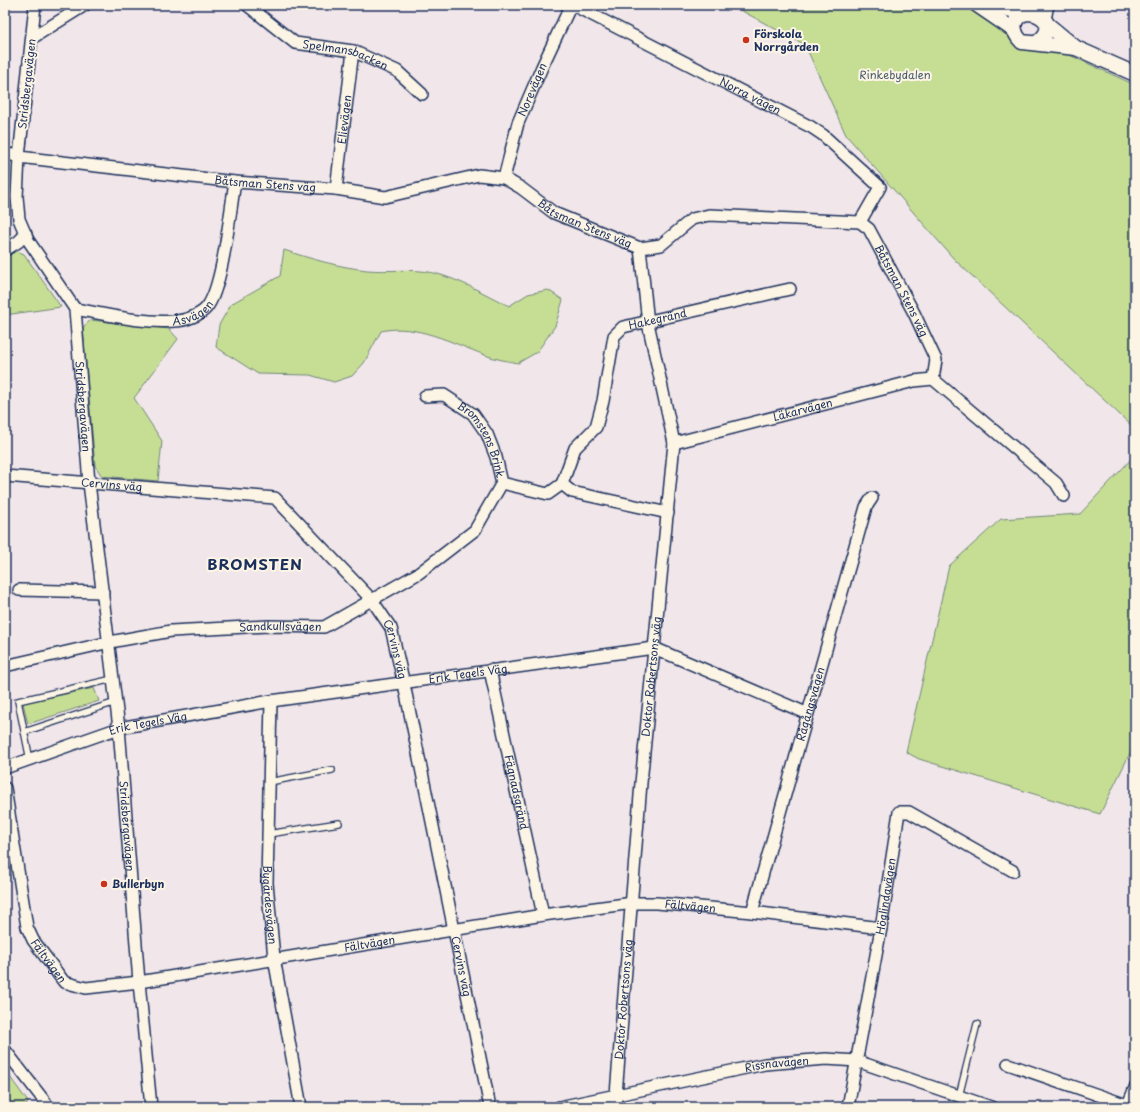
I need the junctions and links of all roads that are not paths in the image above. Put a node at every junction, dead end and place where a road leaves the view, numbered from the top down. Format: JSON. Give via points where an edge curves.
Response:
{"nodes":[{"id":1,"x":35,"y":5,"type":"edge"},
{"id":2,"x":85,"y":5,"type":"edge"},
{"id":3,"x":247,"y":5,"type":"edge"},
{"id":4,"x":572,"y":5,"type":"edge"},
{"id":5,"x":977,"y":5,"type":"edge"},
{"id":6,"x":991,"y":5,"type":"edge"},
{"id":7,"x":1048,"y":5,"type":"edge"},
{"id":8,"x":1028,"y":9,"type":"edge"},
{"id":9,"x":1046,"y":22,"type":"junction"},
{"id":10,"x":1015,"y":31,"type":"junction"},
{"id":11,"x":32,"y":38,"type":"junction"},
{"id":12,"x":1036,"y":43,"type":"junction"},
{"id":13,"x":1076,"y":48,"type":"junction"},
{"id":14,"x":353,"y":51,"type":"junction"},
{"id":15,"x":1135,"y":74,"type":"edge"},
{"id":16,"x":422,"y":94,"type":"dead end"},
{"id":17,"x":5,"y":153,"type":"edge"},
{"id":18,"x":19,"y":157,"type":"junction"},
{"id":19,"x":504,"y":178,"type":"junction"},
{"id":20,"x":235,"y":182,"type":"junction"},
{"id":21,"x":336,"y":189,"type":"junction"},
{"id":22,"x":860,"y":222,"type":"junction"},
{"id":23,"x":26,"y":234,"type":"junction"},
{"id":24,"x":640,"y":248,"type":"junction"},
{"id":25,"x":5,"y":250,"type":"edge"},
{"id":26,"x":790,"y":289,"type":"dead end"},
{"id":27,"x":75,"y":309,"type":"junction"},
{"id":28,"x":648,"y":323,"type":"junction"},
{"id":29,"x":932,"y":379,"type":"junction"},
{"id":30,"x":425,"y":396,"type":"dead end"},
{"id":31,"x":674,"y":443,"type":"junction"},
{"id":32,"x":5,"y":476,"type":"edge"},
{"id":33,"x":89,"y":483,"type":"junction"},
{"id":34,"x":502,"y":483,"type":"junction"},
{"id":35,"x":562,"y":484,"type":"junction"},
{"id":36,"x":1064,"y":496,"type":"dead end"},
{"id":37,"x":872,"y":498,"type":"dead end"},
{"id":38,"x":668,"y":513,"type":"junction"},
{"id":39,"x":18,"y":590,"type":"dead end"},
{"id":40,"x":103,"y":592,"type":"junction"},
{"id":41,"x":372,"y":600,"type":"junction"},
{"id":42,"x":110,"y":642,"type":"junction"},
{"id":43,"x":654,"y":648,"type":"junction"},
{"id":44,"x":5,"y":666,"type":"edge"},
{"id":45,"x":490,"y":670,"type":"junction"},
{"id":46,"x":114,"y":679,"type":"junction"},
{"id":47,"x":404,"y":684,"type":"junction"},
{"id":48,"x":271,"y":701,"type":"junction"},
{"id":49,"x":116,"y":702,"type":"junction"},
{"id":50,"x":806,"y":714,"type":"junction"},
{"id":51,"x":119,"y":728,"type":"junction"},
{"id":52,"x":24,"y":732,"type":"junction"},
{"id":53,"x":30,"y":760,"type":"junction"},
{"id":54,"x":5,"y":768,"type":"edge"},
{"id":55,"x":332,"y":770,"type":"dead end"},
{"id":56,"x":269,"y":782,"type":"junction"},
{"id":57,"x":5,"y":788,"type":"edge"},
{"id":58,"x":339,"y":823,"type":"dead end"},
{"id":59,"x":268,"y":834,"type":"junction"},
{"id":60,"x":1013,"y":871,"type":"dead end"},
{"id":61,"x":633,"y":903,"type":"junction"},
{"id":62,"x":752,"y":912,"type":"junction"},
{"id":63,"x":543,"y":915,"type":"junction"},
{"id":64,"x":881,"y":928,"type":"junction"},
{"id":65,"x":454,"y":930,"type":"junction"},
{"id":66,"x":274,"y":958,"type":"junction"},
{"id":67,"x":139,"y":982,"type":"junction"},
{"id":68,"x":977,"y":1024,"type":"dead end"},
{"id":69,"x":5,"y":1050,"type":"edge"},
{"id":70,"x":857,"y":1061,"type":"junction"},
{"id":71,"x":1008,"y":1064,"type":"dead end"},
{"id":72,"x":1135,"y":1088,"type":"edge"},
{"id":73,"x":959,"y":1096,"type":"junction"},
{"id":74,"x":615,"y":1102,"type":"edge"},
{"id":75,"x":1129,"y":1106,"type":"edge"},
{"id":76,"x":49,"y":1107,"type":"edge"},
{"id":77,"x":152,"y":1107,"type":"edge"},
{"id":78,"x":301,"y":1107,"type":"edge"},
{"id":79,"x":490,"y":1107,"type":"edge"},
{"id":80,"x":559,"y":1107,"type":"edge"},
{"id":81,"x":848,"y":1107,"type":"edge"},
{"id":82,"x":991,"y":1107,"type":"edge"}],
"edges":[{"from":1,"to":11,"type":"street","name":"Stridsbergavägen"},
{"from":2,"to":11,"type":"street"},
{"from":3,"to":14,"type":"street","name":"Spelmansbacken","via":[[295,42]]},
{"from":4,"to":19,"type":"street","name":"Norevägen","via":[[518,123]]},
{"from":4,"to":22,"type":"street","name":"Norra vägen","via":[[824,135],[880,187]]},
{"from":5,"to":10,"type":"street"},
{"from":6,"to":8,"type":"street"},
{"from":7,"to":9,"type":"street"},
{"from":8,"to":9,"type":"street","via":[[1038,12]]},
{"from":8,"to":10,"type":"street","via":[[1015,21]]},
{"from":9,"to":12,"type":"street","via":[[1046,34]]},
{"from":9,"to":13,"type":"street"},
{"from":10,"to":12,"type":"street","via":[[1022,42]]},
{"from":11,"to":18,"type":"street","name":"Stridsbergavägen"},
{"from":12,"to":13,"type":"street"},
{"from":13,"to":15,"type":"street"},
{"from":14,"to":16,"type":"street","name":"Spelmansbacken","via":[[397,71]]},
{"from":14,"to":21,"type":"street","name":"Elievägen"},
{"from":17,"to":18,"type":"street","name":"Båtsman Stens väg"},
{"from":18,"to":20,"type":"street","name":"Båtsman Stens väg"},
{"from":18,"to":23,"type":"street","name":"Stridsbergavägen","via":[[17,197],[19,219]]},
{"from":19,"to":21,"type":"street","name":"Båtsman Stens väg","via":[[479,174],[385,197]]},
{"from":19,"to":24,"type":"street","name":"Båtsman Stens väg","via":[[554,212]]},
{"from":20,"to":21,"type":"street","name":"Båtsman Stens väg"},
{"from":20,"to":27,"type":"street","name":"Åsvägen","via":[[218,285],[207,307],[194,316],[170,322]]},
{"from":22,"to":24,"type":"street","name":"Båtsman Stens väg","via":[[709,215],[692,219],[661,245]]},
{"from":22,"to":29,"type":"street","name":"Båtsman Stens väg","via":[[869,229],[936,360]]},
{"from":23,"to":25,"type":"street"},
{"from":23,"to":27,"type":"street","name":"Stridsbergavägen"},
{"from":24,"to":28,"type":"street","name":"Doktor Robertsons väg"},
{"from":26,"to":28,"type":"street","name":"Hakegränd"},
{"from":27,"to":33,"type":"street","name":"Stridsbergavägen"},
{"from":28,"to":31,"type":"street","name":"Doktor Robertsons väg"},
{"from":28,"to":35,"type":"street","name":"Hakegränd","via":[[623,327],[614,336],[596,427],[575,448]]},
{"from":29,"to":31,"type":"street","name":"Läkarvägen","via":[[914,381]]},
{"from":29,"to":36,"type":"street","via":[[1056,483]]},
{"from":30,"to":34,"type":"street","name":"Bromstens Brink","via":[[444,395],[473,414],[487,434]]},
{"from":31,"to":38,"type":"street","name":"Doktor Robertsons väg"},
{"from":32,"to":33,"type":"street","name":"Cervins väg"},
{"from":33,"to":40,"type":"street","name":"Stridsbergavägen"},
{"from":33,"to":41,"type":"street","name":"Cervins väg","via":[[275,498]]},
{"from":34,"to":35,"type":"street","name":"Bromstens Brink","via":[[548,494]]},
{"from":34,"to":41,"type":"street","name":"Sandkullsvägen","via":[[475,530],[418,573]]},
{"from":35,"to":38,"type":"street","via":[[572,492]]},
{"from":37,"to":50,"type":"street","name":"Rågångsvägen","via":[[866,507]]},
{"from":38,"to":43,"type":"street","name":"Doktor Robertsons väg"},
{"from":39,"to":40,"type":"street"},
{"from":40,"to":42,"type":"street","name":"Stridsbergavägen"},
{"from":41,"to":42,"type":"street","name":"Sandkullsvägen","via":[[324,627],[268,626],[186,630]]},
{"from":41,"to":47,"type":"street","name":"Cervins väg","via":[[391,628]]},
{"from":42,"to":44,"type":"street","name":"Sandkullsvägen"},
{"from":42,"to":46,"type":"street","name":"Stridsbergavägen"},
{"from":43,"to":45,"type":"street","name":"Erik Tegels Väg"},
{"from":43,"to":50,"type":"street"},
{"from":43,"to":61,"type":"street","name":"Doktor Robertsons väg"},
{"from":45,"to":47,"type":"street","name":"Erik Tegels Väg"},
{"from":45,"to":63,"type":"street","name":"Fägnadsgränd"},
{"from":46,"to":49,"type":"street","name":"Stridsbergavägen"},
{"from":46,"to":52,"type":"lane","via":[[18,701]]},
{"from":47,"to":48,"type":"street","name":"Erik Tegels Väg"},
{"from":47,"to":65,"type":"street","name":"Cervins väg"},
{"from":48,"to":51,"type":"street","name":"Erik Tegels Väg"},
{"from":48,"to":56,"type":"street","name":"Bygärdesvägen"},
{"from":49,"to":51,"type":"street","name":"Stridsbergavägen"},
{"from":49,"to":52,"type":"lane"},
{"from":50,"to":62,"type":"street","name":"Rågångsvägen"},
{"from":51,"to":53,"type":"street","name":"Erik Tegels Väg"},
{"from":51,"to":67,"type":"street","name":"Stridsbergavägen"},
{"from":52,"to":53,"type":"lane"},
{"from":53,"to":54,"type":"street","name":"Erik Tegels Väg"},
{"from":55,"to":56,"type":"lane"},
{"from":56,"to":59,"type":"street","name":"Bygärdesvägen"},
{"from":57,"to":67,"type":"street","name":"Fältvägen","via":[[27,927],[33,940],[64,982],[86,988]]},
{"from":58,"to":59,"type":"lane"},
{"from":59,"to":66,"type":"street","name":"Bygärdesvägen","via":[[267,883]]},
{"from":60,"to":64,"type":"street","name":"Höglindavägen","via":[[909,812],[899,812]]},
{"from":61,"to":62,"type":"street","name":"Fältvägen"},
{"from":61,"to":63,"type":"street","name":"Fältvägen"},
{"from":61,"to":74,"type":"street","name":"Doktor Robertsons väg"},
{"from":62,"to":64,"type":"street","name":"Fältvägen"},
{"from":63,"to":65,"type":"street","name":"Fältvägen"},
{"from":64,"to":70,"type":"street","name":"Höglindavägen"},
{"from":65,"to":66,"type":"street","name":"Fältvägen"},
{"from":65,"to":79,"type":"street","name":"Cervins väg"},
{"from":66,"to":67,"type":"street","name":"Fältvägen"},
{"from":66,"to":78,"type":"street","name":"Bygärdesvägen"},
{"from":67,"to":77,"type":"street","name":"Stridsbergavägen"},
{"from":68,"to":73,"type":"lane"},
{"from":69,"to":76,"type":"street"},
{"from":70,"to":73,"type":"street","name":"Rissnavägen"},
{"from":70,"to":74,"type":"street","name":"Rissnavägen","via":[[826,1058],[765,1064]]},
{"from":70,"to":81,"type":"street","name":"Höglindavägen"},
{"from":71,"to":75,"type":"street"},
{"from":72,"to":75,"type":"street"},
{"from":73,"to":82,"type":"street","name":"Rissnavägen"},
{"from":74,"to":80,"type":"street","name":"Rissnavägen"}]}
